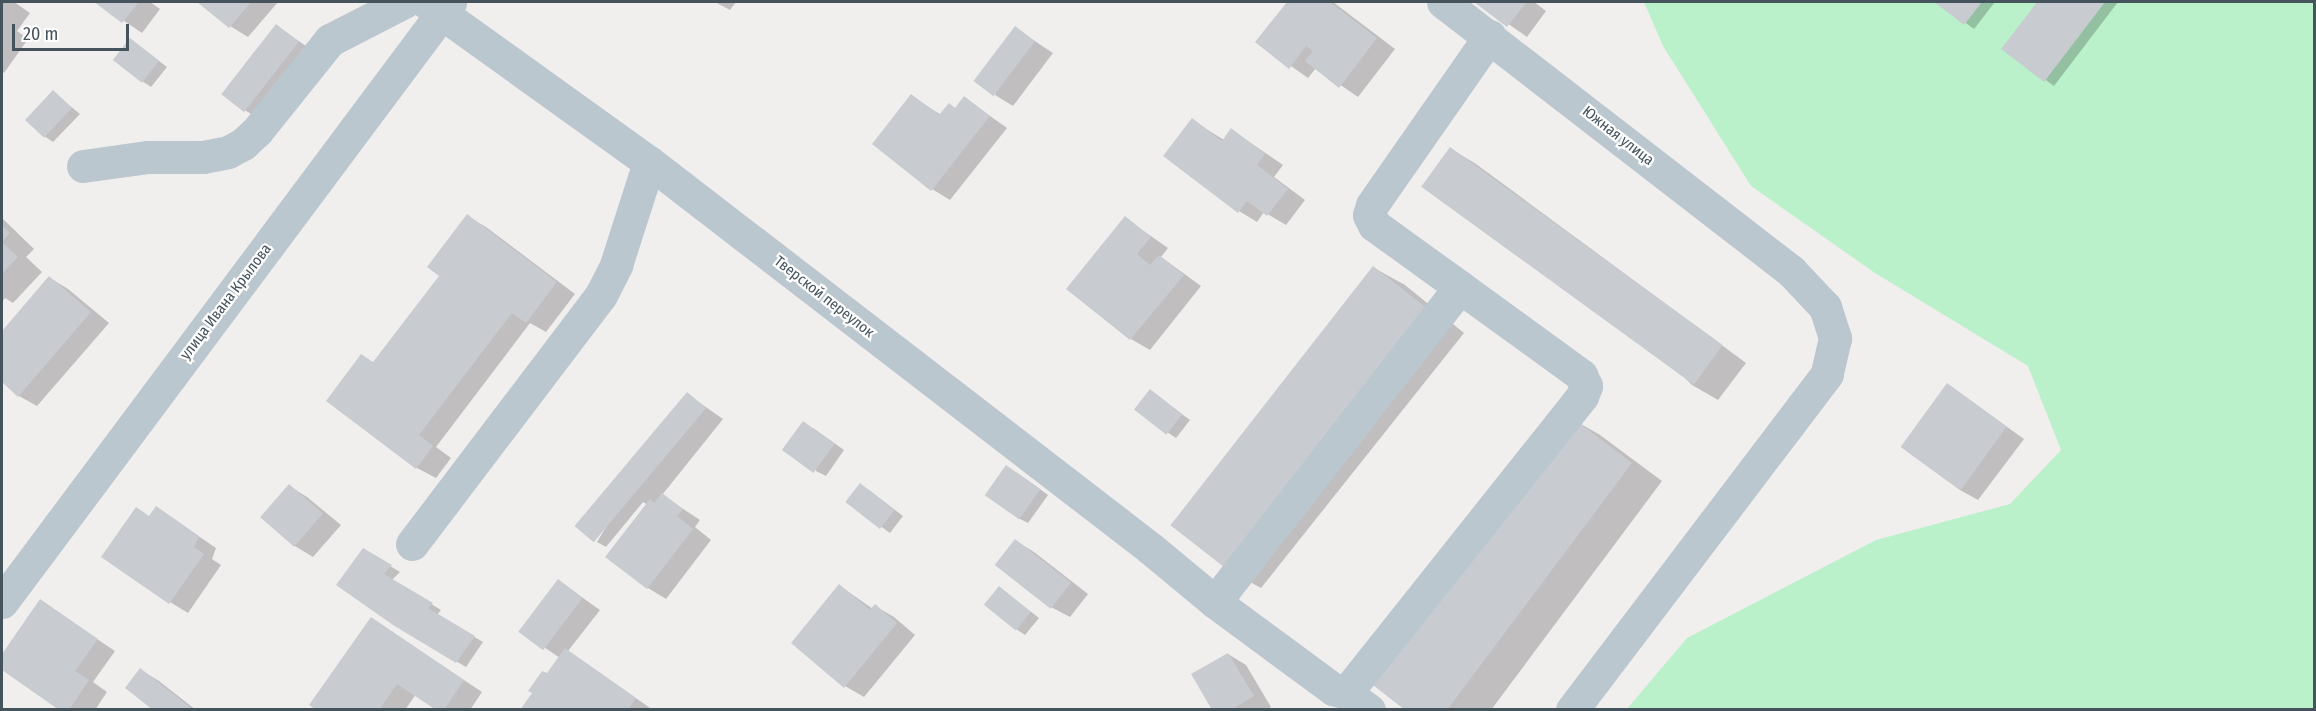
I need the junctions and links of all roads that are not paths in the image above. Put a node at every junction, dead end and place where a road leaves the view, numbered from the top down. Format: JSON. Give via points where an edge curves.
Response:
{"nodes":[{"id":1,"x":404,"y":2,"type":"edge"},
{"id":2,"x":1443,"y":2,"type":"edge"},
{"id":3,"x":439,"y":5,"type":"edge"},
{"id":4,"x":1490,"y":36,"type":"junction"},
{"id":5,"x":649,"y":162,"type":"junction"},
{"id":6,"x":83,"y":166,"type":"dead end"},
{"id":7,"x":1460,"y":287,"type":"junction"},
{"id":8,"x":412,"y":544,"type":"dead end"},
{"id":9,"x":2,"y":602,"type":"edge"},
{"id":10,"x":1215,"y":602,"type":"junction"},
{"id":11,"x":1356,"y":701,"type":"edge"},
{"id":12,"x":1572,"y":710,"type":"edge"}],
"edges":[{"from":1,"to":6,"type":"street","via":[[330,40],[256,131],[228,152]]},
{"from":2,"to":4,"type":"street","name":"Южная улица"},
{"from":3,"to":5,"type":"street","name":"Тверской переулок"},
{"from":3,"to":9,"type":"street","name":"улица Ивана Крылова"},
{"from":4,"to":7,"type":"street","via":[[1372,205],[1369,215],[1374,225]]},
{"from":4,"to":12,"type":"street","name":"Южная улица","via":[[1791,272],[1825,307],[1835,338],[1827,374]]},
{"from":5,"to":8,"type":"street","via":[[601,295]]},
{"from":5,"to":10,"type":"street","name":"Тверской переулок"},
{"from":7,"to":10,"type":"street"},
{"from":7,"to":11,"type":"street","via":[[1581,375],[1586,386],[1575,405],[1350,688]]},
{"from":10,"to":11,"type":"street","name":"Тверской переулок","via":[[1333,689]]}]}
